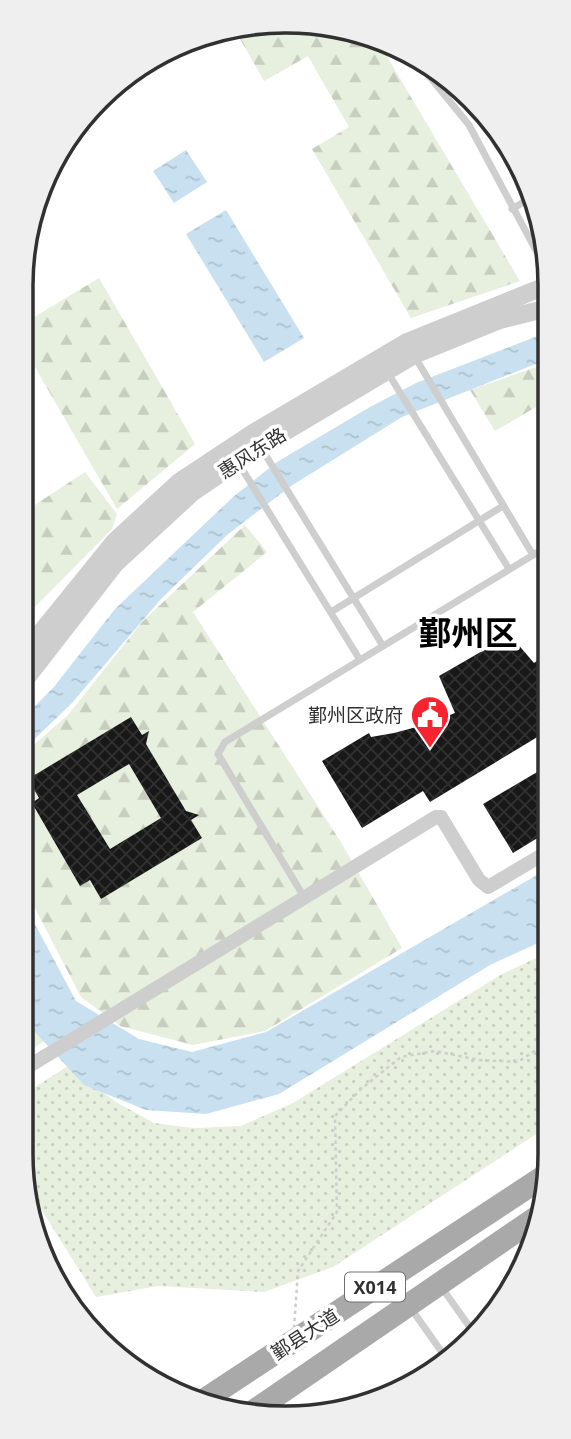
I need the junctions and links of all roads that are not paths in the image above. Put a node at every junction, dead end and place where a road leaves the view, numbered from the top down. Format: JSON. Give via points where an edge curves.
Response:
{"nodes":[{"id":1,"x":433,"y":81,"type":"edge"},
{"id":2,"x":523,"y":202,"type":"edge"},
{"id":3,"x":512,"y":209,"type":"junction"},
{"id":4,"x":536,"y":251,"type":"edge"},
{"id":5,"x":538,"y":290,"type":"edge"},
{"id":6,"x":538,"y":310,"type":"edge"},
{"id":7,"x":410,"y":348,"type":"junction"},
{"id":8,"x":382,"y":364,"type":"junction"},
{"id":9,"x":257,"y":440,"type":"junction"},
{"id":10,"x":233,"y":454,"type":"junction"},
{"id":11,"x":503,"y":506,"type":"junction"},
{"id":12,"x":479,"y":520,"type":"junction"},
{"id":13,"x":538,"y":552,"type":"edge"},
{"id":14,"x":533,"y":555,"type":"junction"},
{"id":15,"x":509,"y":569,"type":"junction"},
{"id":16,"x":353,"y":598,"type":"junction"},
{"id":17,"x":331,"y":612,"type":"junction"},
{"id":18,"x":33,"y":642,"type":"edge"},
{"id":19,"x":383,"y":646,"type":"junction"},
{"id":20,"x":360,"y":660,"type":"junction"},
{"id":21,"x":33,"y":670,"type":"edge"},
{"id":22,"x":538,"y":857,"type":"edge"},
{"id":23,"x":304,"y":897,"type":"junction"},
{"id":24,"x":33,"y":1063,"type":"edge"},
{"id":25,"x":536,"y":1182,"type":"edge"},
{"id":26,"x":528,"y":1223,"type":"edge"},
{"id":27,"x":439,"y":1284,"type":"junction"},
{"id":28,"x":409,"y":1306,"type":"junction"},
{"id":29,"x":469,"y":1326,"type":"edge"},
{"id":30,"x":442,"y":1352,"type":"edge"},
{"id":31,"x":212,"y":1395,"type":"edge"},
{"id":32,"x":263,"y":1405,"type":"edge"}],
"edges":[{"from":1,"to":3,"type":"lane","via":[[469,125]]},
{"from":2,"to":3,"type":"lane"},
{"from":3,"to":4,"type":"lane"},
{"from":5,"to":7,"type":"street","name":"惠风东路"},
{"from":6,"to":7,"type":"street","name":"惠风东路"},
{"from":7,"to":8,"type":"street","name":"惠风东路"},
{"from":7,"to":11,"type":"lane"},
{"from":8,"to":9,"type":"street","name":"惠风东路"},
{"from":8,"to":12,"type":"lane"},
{"from":9,"to":10,"type":"street","name":"惠风东路"},
{"from":9,"to":16,"type":"lane"},
{"from":10,"to":17,"type":"lane"},
{"from":10,"to":18,"type":"street","name":"惠风东路","via":[[179,482],[115,541]]},
{"from":10,"to":21,"type":"street","name":"惠风东路","via":[[115,565]]},
{"from":11,"to":12,"type":"lane"},
{"from":11,"to":14,"type":"lane"},
{"from":12,"to":15,"type":"lane"},
{"from":12,"to":16,"type":"lane"},
{"from":13,"to":14,"type":"lane"},
{"from":14,"to":15,"type":"lane"},
{"from":15,"to":19,"type":"lane"},
{"from":16,"to":17,"type":"lane"},
{"from":16,"to":19,"type":"lane"},
{"from":17,"to":20,"type":"lane"},
{"from":19,"to":20,"type":"lane"},
{"from":20,"to":23,"type":"lane","via":[[226,743],[218,754]]},
{"from":22,"to":23,"type":"street","via":[[488,887],[479,880],[441,817],[436,817]]},
{"from":23,"to":24,"type":"street"},
{"from":25,"to":31,"type":"main road","name":"鄞县大道","number":"X014"},
{"from":26,"to":27,"type":"main road","name":"鄞县大道","number":"X014"},
{"from":27,"to":28,"type":"main road","name":"鄞县大道","number":"X014"},
{"from":27,"to":29,"type":"lane"},
{"from":28,"to":30,"type":"lane"},
{"from":28,"to":32,"type":"main road","name":"鄞县大道","number":"X014"}]}
